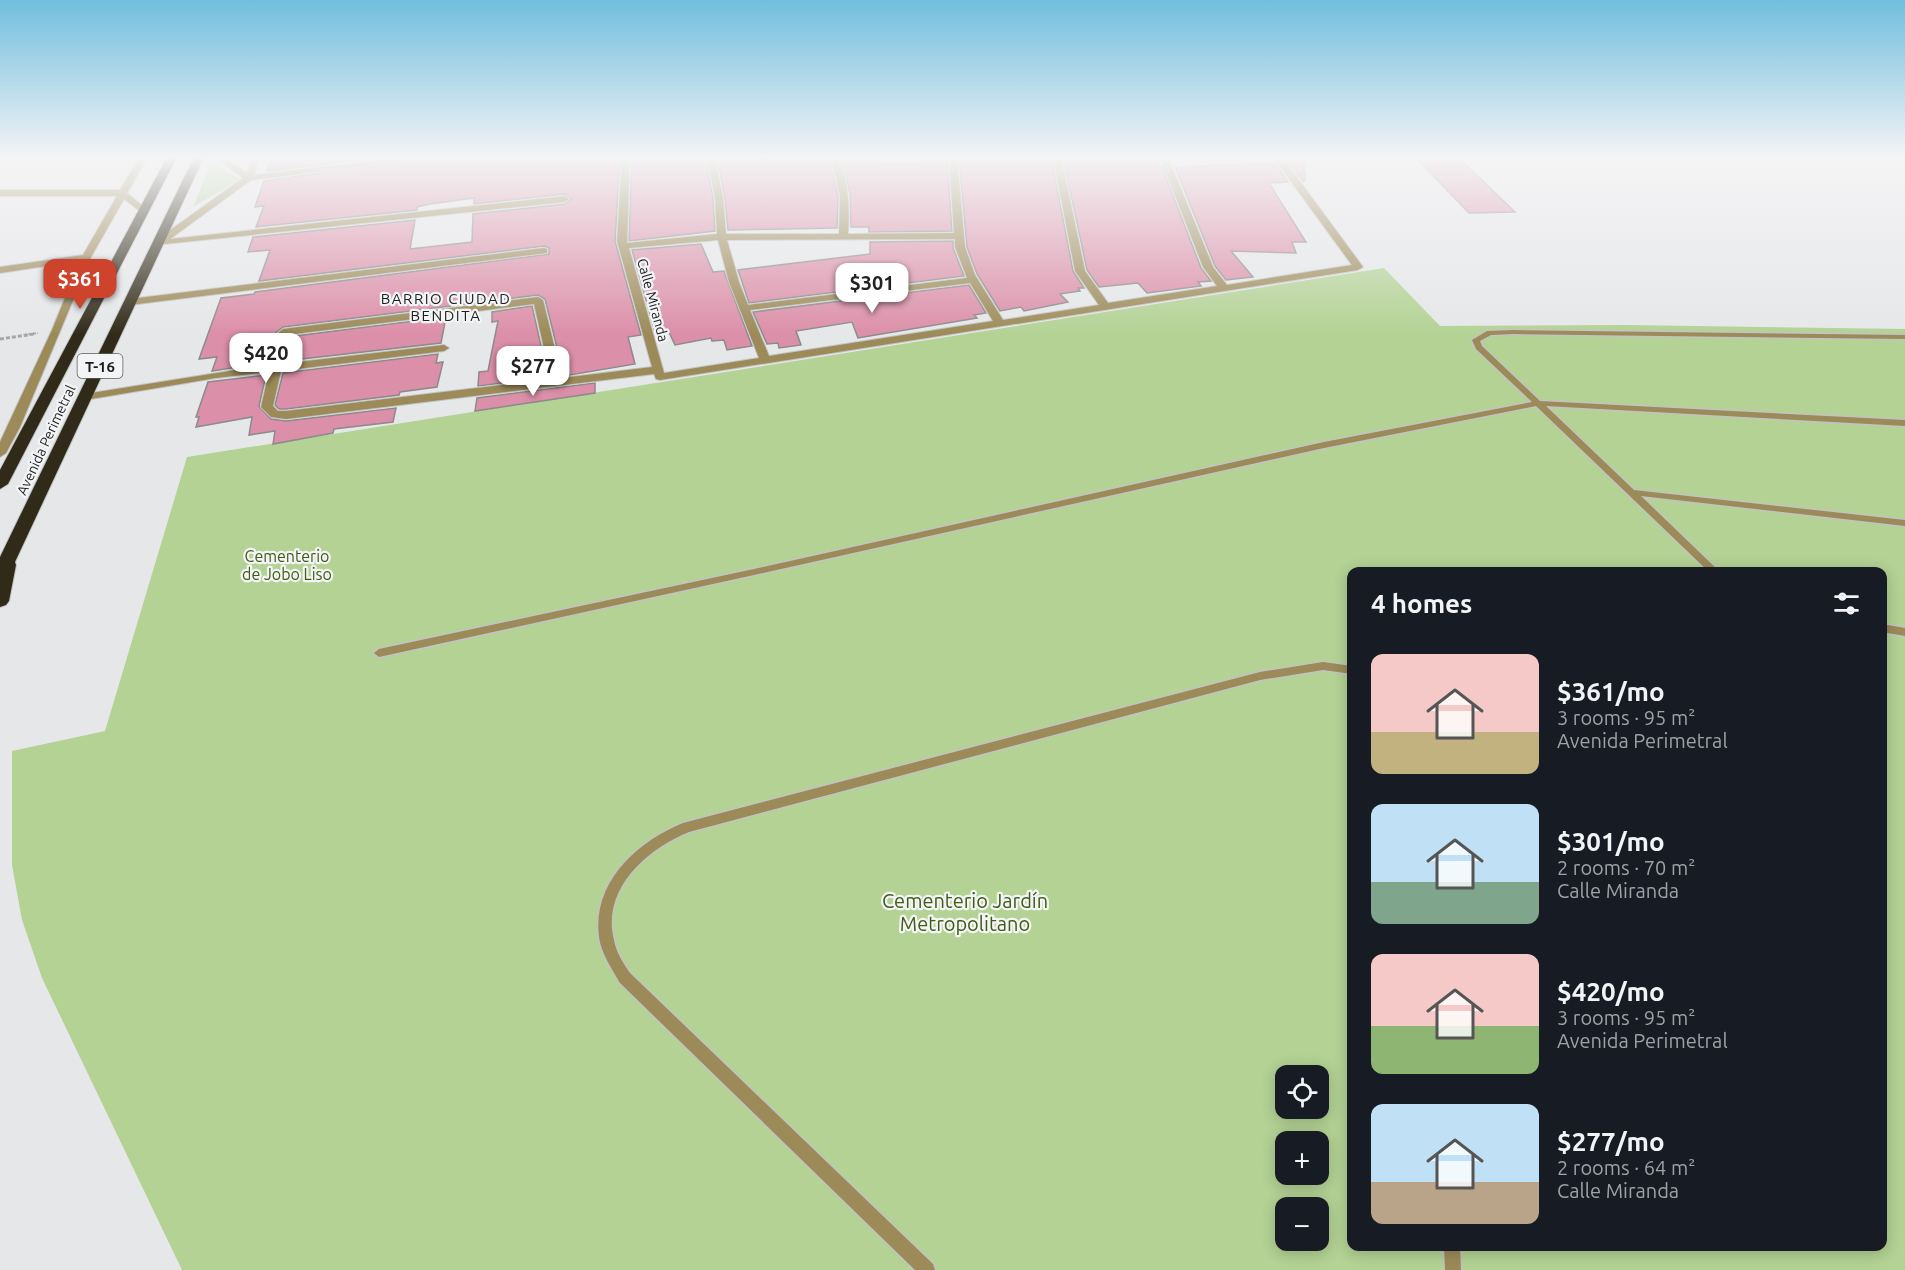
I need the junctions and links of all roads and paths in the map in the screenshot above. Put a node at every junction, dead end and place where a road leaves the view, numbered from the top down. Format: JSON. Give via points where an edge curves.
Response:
{"nodes":[{"id":1,"x":109,"y":216,"type":"edge"},
{"id":2,"x":141,"y":216,"type":"edge"},
{"id":3,"x":171,"y":216,"type":"edge"},
{"id":4,"x":195,"y":216,"type":"edge"},
{"id":5,"x":405,"y":216,"type":"edge"},
{"id":6,"x":623,"y":216,"type":"edge"},
{"id":7,"x":720,"y":216,"type":"edge"},
{"id":8,"x":844,"y":216,"type":"edge"},
{"id":9,"x":957,"y":216,"type":"edge"},
{"id":10,"x":1069,"y":216,"type":"edge"},
{"id":11,"x":1188,"y":216,"type":"edge"},
{"id":12,"x":1320,"y":216,"type":"edge"},
{"id":13,"x":843,"y":236,"type":"junction"},
{"id":14,"x":958,"y":236,"type":"junction"},
{"id":15,"x":722,"y":237,"type":"junction"},
{"id":16,"x":158,"y":243,"type":"junction"},
{"id":17,"x":624,"y":246,"type":"junction"},
{"id":18,"x":544,"y":251,"type":"dead end"},
{"id":19,"x":86,"y":257,"type":"junction"},
{"id":20,"x":0,"y":270,"type":"edge"},
{"id":21,"x":973,"y":280,"type":"junction"},
{"id":22,"x":1224,"y":288,"type":"junction"},
{"id":23,"x":130,"y":302,"type":"junction"},
{"id":24,"x":1106,"y":307,"type":"junction"},
{"id":25,"x":745,"y":309,"type":"junction"},
{"id":26,"x":1000,"y":324,"type":"junction"},
{"id":27,"x":57,"y":330,"type":"junction"},
{"id":28,"x":1905,"y":337,"type":"edge"},
{"id":29,"x":0,"y":339,"type":"edge"},
{"id":30,"x":444,"y":348,"type":"dead end"},
{"id":31,"x":765,"y":360,"type":"junction"},
{"id":32,"x":270,"y":368,"type":"junction"},
{"id":33,"x":659,"y":374,"type":"junction"},
{"id":34,"x":558,"y":382,"type":"junction"},
{"id":35,"x":85,"y":397,"type":"junction"},
{"id":36,"x":1537,"y":403,"type":"junction"},
{"id":37,"x":1905,"y":423,"type":"edge"},
{"id":38,"x":0,"y":453,"type":"edge"},
{"id":39,"x":0,"y":484,"type":"edge"},
{"id":40,"x":1630,"y":492,"type":"junction"},
{"id":41,"x":1905,"y":523,"type":"edge"},
{"id":42,"x":11,"y":552,"type":"junction"},
{"id":43,"x":1710,"y":567,"type":"edge"},
{"id":44,"x":0,"y":575,"type":"edge"},
{"id":45,"x":0,"y":601,"type":"edge"},
{"id":46,"x":1887,"y":629,"type":"edge"},
{"id":47,"x":1905,"y":632,"type":"edge"},
{"id":48,"x":379,"y":653,"type":"dead end"},
{"id":49,"x":1347,"y":669,"type":"edge"},
{"id":50,"x":1452,"y":1251,"type":"edge"},
{"id":51,"x":927,"y":1270,"type":"edge"},
{"id":52,"x":1453,"y":1270,"type":"edge"}],
"edges":[{"from":1,"to":19,"type":"street"},
{"from":2,"to":39,"type":"highway","name":"Avenida Perimetral","number":"T-16"},
{"from":3,"to":16,"type":"highway","name":"Avenida Perimetral","number":"T-16"},
{"from":4,"to":16,"type":"street"},
{"from":5,"to":16,"type":"street"},
{"from":6,"to":17,"type":"street","name":"Calle Miranda"},
{"from":7,"to":15,"type":"street"},
{"from":8,"to":13,"type":"street"},
{"from":9,"to":14,"type":"street"},
{"from":10,"to":24,"type":"street","via":[[1080,271]]},
{"from":11,"to":22,"type":"street","via":[[1208,267]]},
{"from":12,"to":22,"type":"street","via":[[1358,267]]},
{"from":13,"to":14,"type":"street"},
{"from":13,"to":15,"type":"street"},
{"from":14,"to":21,"type":"street"},
{"from":15,"to":17,"type":"street"},
{"from":15,"to":25,"type":"street"},
{"from":16,"to":23,"type":"highway","name":"Avenida Perimetral","number":"T-16"},
{"from":17,"to":33,"type":"street","name":"Calle Miranda"},
{"from":18,"to":23,"type":"street"},
{"from":19,"to":20,"type":"street"},
{"from":19,"to":27,"type":"street"},
{"from":21,"to":25,"type":"street"},
{"from":21,"to":26,"type":"street"},
{"from":22,"to":24,"type":"street"},
{"from":23,"to":35,"type":"highway","name":"Avenida Perimetral","number":"T-16"},
{"from":24,"to":26,"type":"street"},
{"from":25,"to":31,"type":"street"},
{"from":26,"to":31,"type":"street"},
{"from":27,"to":29,"type":"path"},
{"from":27,"to":38,"type":"street"},
{"from":28,"to":36,"type":"lane","via":[[1507,332],[1478,337],[1479,347]]},
{"from":30,"to":32,"type":"street"},
{"from":31,"to":33,"type":"street"},
{"from":32,"to":34,"type":"street","via":[[267,407],[280,415]]},
{"from":32,"to":34,"type":"street","via":[[275,340],[283,332],[538,300]]},
{"from":32,"to":35,"type":"street"},
{"from":33,"to":34,"type":"street"},
{"from":35,"to":42,"type":"highway","name":"Avenida Perimetral","number":"T-16"},
{"from":36,"to":37,"type":"lane"},
{"from":36,"to":40,"type":"lane"},
{"from":36,"to":48,"type":"lane","via":[[1324,445]]},
{"from":40,"to":41,"type":"lane"},
{"from":40,"to":43,"type":"lane"},
{"from":42,"to":44,"type":"highway","name":"Avenida Perimetral","number":"T-16"},
{"from":42,"to":45,"type":"highway"},
{"from":46,"to":47,"type":"lane"},
{"from":49,"to":51,"type":"lane","via":[[1323,666],[1260,676],[687,827],[656,840],[620,876],[606,912],[606,934],[625,978]]},
{"from":50,"to":52,"type":"lane"}]}
